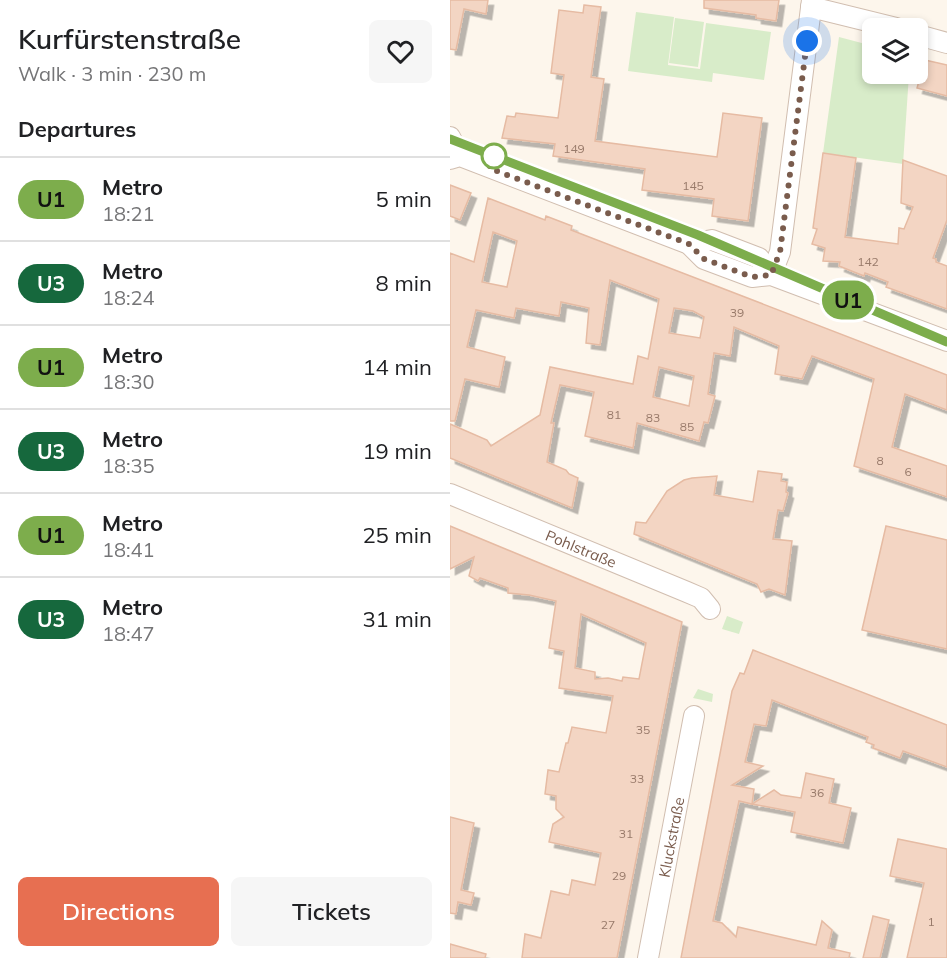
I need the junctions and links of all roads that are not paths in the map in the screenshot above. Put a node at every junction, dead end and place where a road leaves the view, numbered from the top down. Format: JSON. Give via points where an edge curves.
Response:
{"nodes":[{"id":1,"x":812,"y":3,"type":"edge"},
{"id":2,"x":862,"y":18,"type":"edge"},
{"id":3,"x":928,"y":38,"type":"edge"},
{"id":4,"x":947,"y":43,"type":"edge"},
{"id":5,"x":450,"y":137,"type":"edge"},
{"id":6,"x":455,"y":157,"type":"edge"},
{"id":7,"x":771,"y":275,"type":"junction"},
{"id":8,"x":947,"y":341,"type":"edge"},
{"id":9,"x":450,"y":494,"type":"edge"},
{"id":10,"x":710,"y":609,"type":"dead end"},
{"id":11,"x":694,"y":716,"type":"dead end"},
{"id":12,"x":648,"y":958,"type":"edge"}],
"edges":[{"from":1,"to":2,"type":"street"},
{"from":1,"to":7,"type":"street","via":[[780,252]]},
{"from":3,"to":4,"type":"street"},
{"from":5,"to":6,"type":"street"},
{"from":6,"to":7,"type":"street","via":[[689,244],[712,240],[759,258]]},
{"from":7,"to":8,"type":"street"},
{"from":9,"to":10,"type":"street","name":"Pohlstraße","via":[[701,598]]},
{"from":11,"to":12,"type":"street","name":"Kluckstraße"}]}
